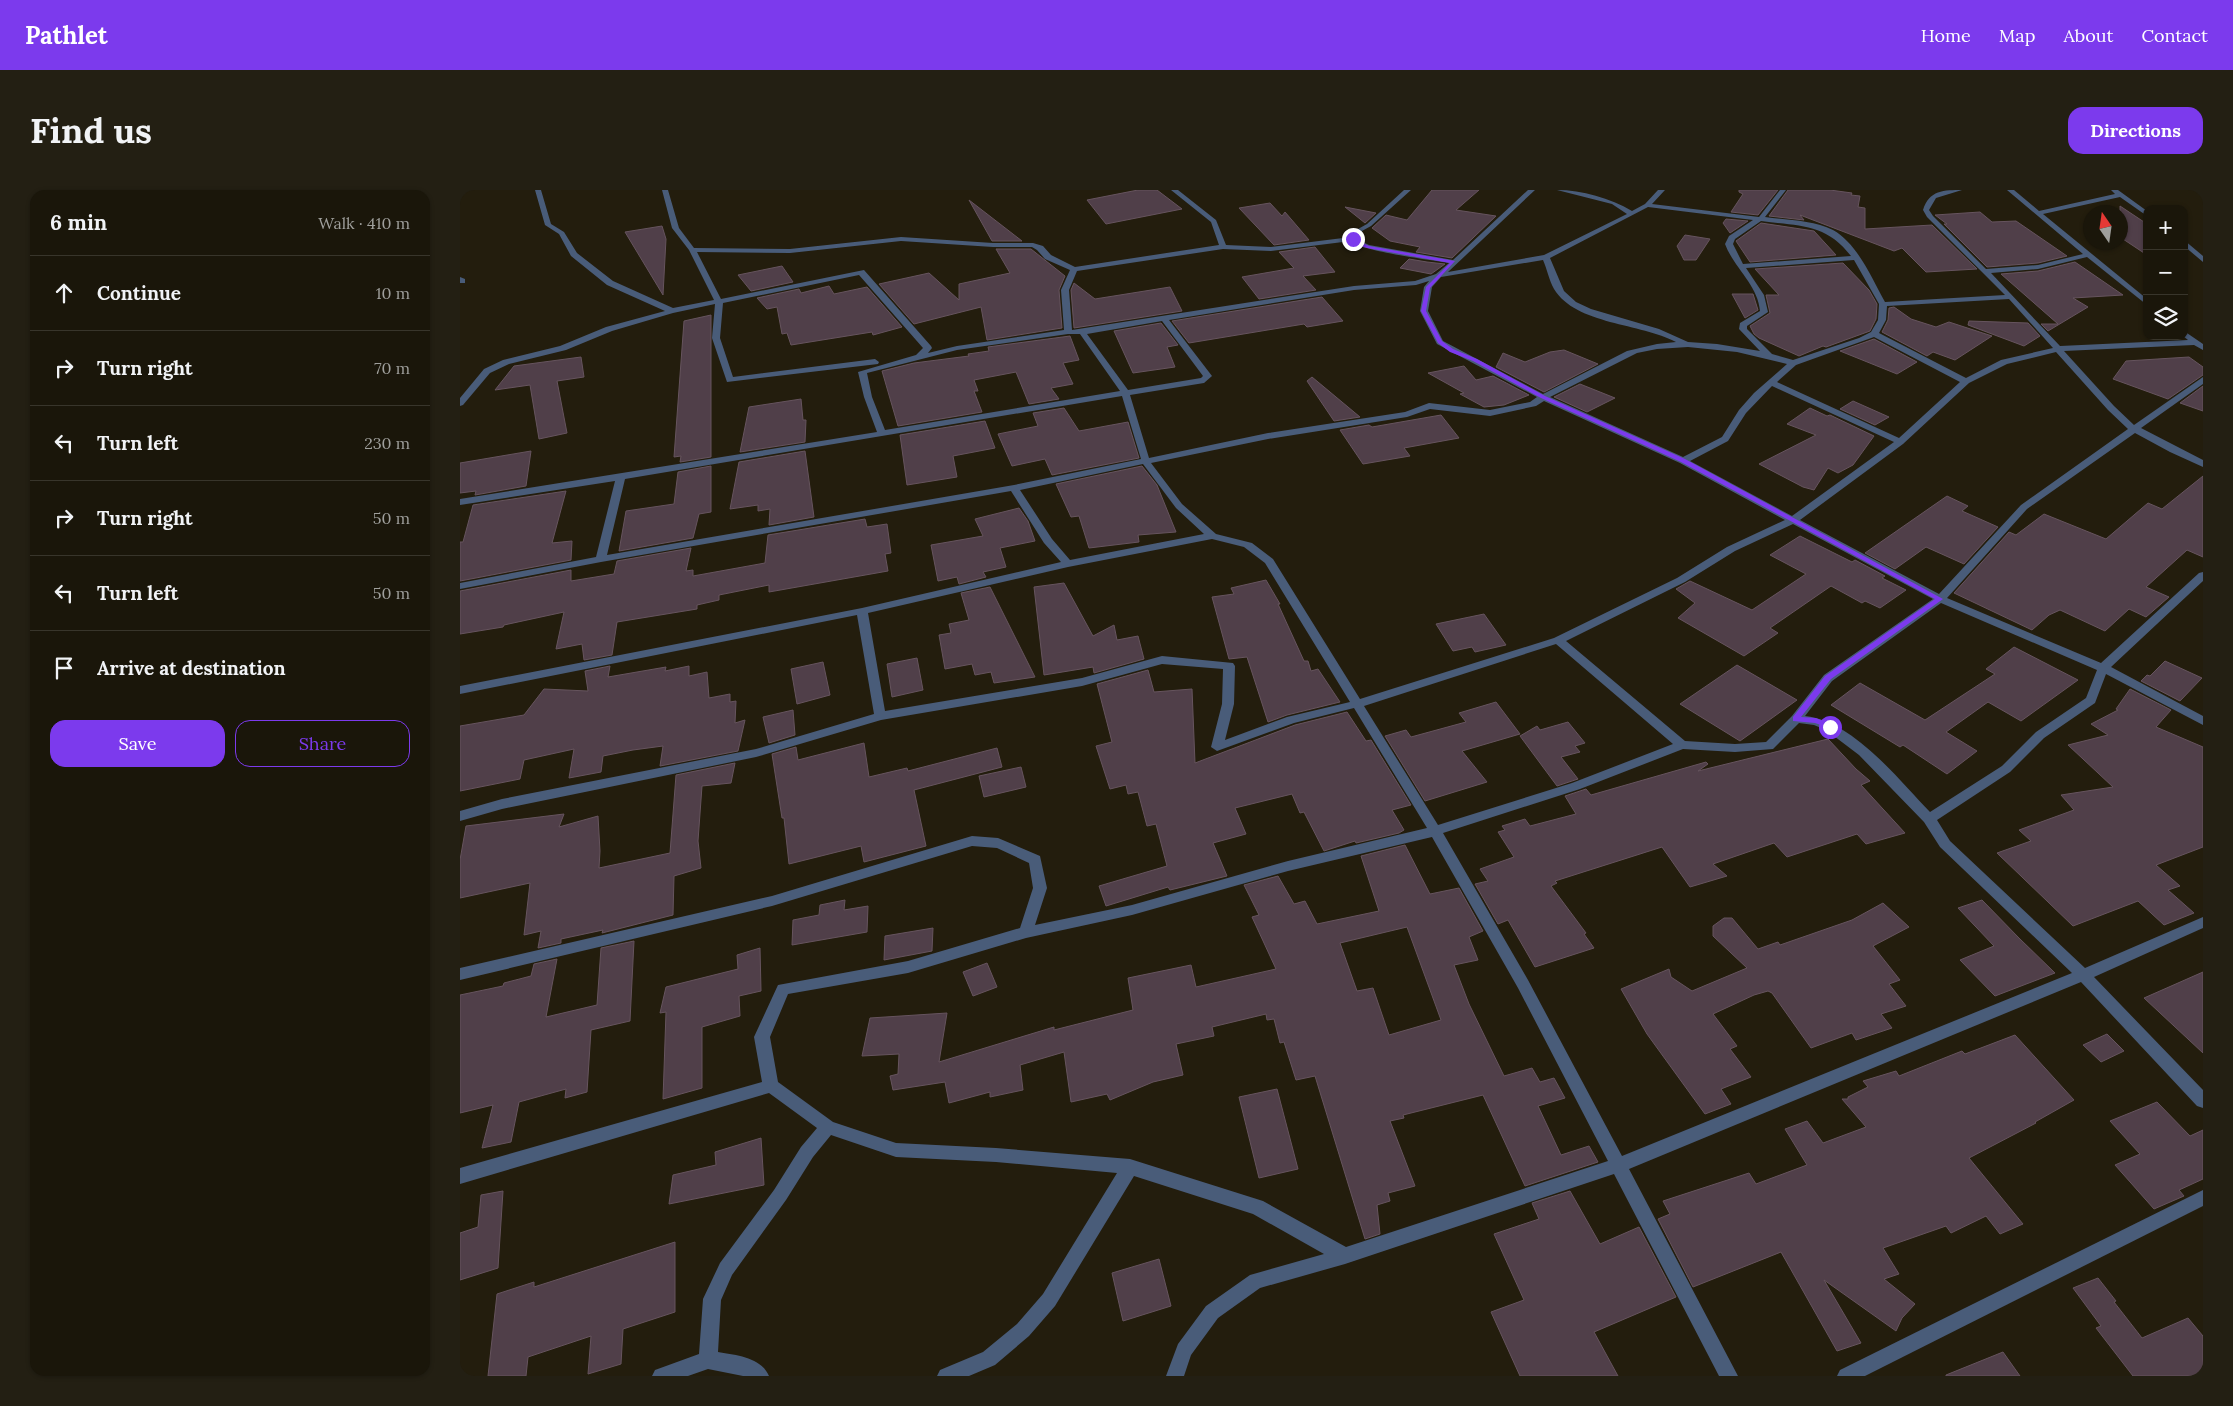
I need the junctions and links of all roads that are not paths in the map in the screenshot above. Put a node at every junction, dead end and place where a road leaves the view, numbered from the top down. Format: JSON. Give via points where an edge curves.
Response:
{"nodes":[{"id":1,"x":538,"y":190,"type":"edge"},
{"id":2,"x":665,"y":190,"type":"edge"},
{"id":3,"x":1174,"y":190,"type":"edge"},
{"id":4,"x":1408,"y":190,"type":"edge"},
{"id":5,"x":1532,"y":190,"type":"edge"},
{"id":6,"x":1560,"y":190,"type":"edge"},
{"id":7,"x":1662,"y":190,"type":"edge"},
{"id":8,"x":1783,"y":190,"type":"edge"},
{"id":9,"x":1959,"y":190,"type":"edge"},
{"id":10,"x":2010,"y":190,"type":"edge"},
{"id":11,"x":2114,"y":190,"type":"edge"},
{"id":12,"x":2121,"y":195,"type":"junction"},
{"id":13,"x":1648,"y":205,"type":"junction"},
{"id":14,"x":2143,"y":211,"type":"edge"},
{"id":15,"x":2039,"y":213,"type":"junction"},
{"id":16,"x":1632,"y":214,"type":"junction"},
{"id":17,"x":1760,"y":218,"type":"junction"},
{"id":18,"x":1353,"y":239,"type":"junction"},
{"id":19,"x":2188,"y":246,"type":"edge"},
{"id":20,"x":1223,"y":247,"type":"junction"},
{"id":21,"x":692,"y":250,"type":"junction"},
{"id":22,"x":2086,"y":255,"type":"junction"},
{"id":23,"x":1546,"y":258,"type":"junction"},
{"id":24,"x":1856,"y":258,"type":"junction"},
{"id":25,"x":2203,"y":260,"type":"edge"},
{"id":26,"x":1453,"y":262,"type":"junction"},
{"id":27,"x":1740,"y":266,"type":"junction"},
{"id":28,"x":1074,"y":269,"type":"junction"},
{"id":29,"x":1984,"y":271,"type":"junction"},
{"id":30,"x":1441,"y":275,"type":"junction"},
{"id":31,"x":2011,"y":297,"type":"junction"},
{"id":32,"x":2143,"y":300,"type":"edge"},
{"id":33,"x":719,"y":302,"type":"junction"},
{"id":34,"x":1883,"y":304,"type":"junction"},
{"id":35,"x":672,"y":312,"type":"junction"},
{"id":36,"x":1164,"y":319,"type":"junction"},
{"id":37,"x":1068,"y":332,"type":"junction"},
{"id":38,"x":1082,"y":332,"type":"junction"},
{"id":39,"x":1874,"y":334,"type":"junction"},
{"id":40,"x":2188,"y":336,"type":"edge"},
{"id":41,"x":2195,"y":342,"type":"junction"},
{"id":42,"x":1688,"y":345,"type":"junction"},
{"id":43,"x":2059,"y":348,"type":"junction"},
{"id":44,"x":2203,"y":348,"type":"edge"},
{"id":45,"x":1768,"y":355,"type":"junction"},
{"id":46,"x":919,"y":357,"type":"junction"},
{"id":47,"x":1793,"y":363,"type":"junction"},
{"id":48,"x":2203,"y":380,"type":"edge"},
{"id":49,"x":1966,"y":381,"type":"junction"},
{"id":50,"x":1771,"y":382,"type":"junction"},
{"id":51,"x":1125,"y":392,"type":"junction"},
{"id":52,"x":1543,"y":397,"type":"junction"},
{"id":53,"x":460,"y":403,"type":"edge"},
{"id":54,"x":2133,"y":428,"type":"junction"},
{"id":55,"x":882,"y":433,"type":"junction"},
{"id":56,"x":1900,"y":442,"type":"junction"},
{"id":57,"x":1683,"y":461,"type":"junction"},
{"id":58,"x":1146,"y":462,"type":"junction"},
{"id":59,"x":2203,"y":464,"type":"edge"},
{"id":60,"x":621,"y":477,"type":"junction"},
{"id":61,"x":1014,"y":488,"type":"junction"},
{"id":62,"x":460,"y":502,"type":"edge"},
{"id":63,"x":1793,"y":520,"type":"junction"},
{"id":64,"x":1212,"y":536,"type":"junction"},
{"id":65,"x":601,"y":559,"type":"junction"},
{"id":66,"x":1068,"y":564,"type":"junction"},
{"id":67,"x":2203,"y":574,"type":"edge"},
{"id":68,"x":460,"y":586,"type":"edge"},
{"id":69,"x":1940,"y":599,"type":"junction"},
{"id":70,"x":862,"y":611,"type":"junction"},
{"id":71,"x":1558,"y":640,"type":"junction"},
{"id":72,"x":2103,"y":668,"type":"junction"},
{"id":73,"x":460,"y":690,"type":"edge"},
{"id":74,"x":1356,"y":704,"type":"junction"},
{"id":75,"x":880,"y":716,"type":"junction"},
{"id":76,"x":1796,"y":719,"type":"junction"},
{"id":77,"x":2203,"y":721,"type":"edge"},
{"id":78,"x":1682,"y":745,"type":"junction"},
{"id":79,"x":460,"y":816,"type":"edge"},
{"id":80,"x":1929,"y":819,"type":"junction"},
{"id":81,"x":1435,"y":831,"type":"junction"},
{"id":82,"x":2203,"y":922,"type":"edge"},
{"id":83,"x":1026,"y":932,"type":"junction"},
{"id":84,"x":460,"y":974,"type":"edge"},
{"id":85,"x":2083,"y":975,"type":"junction"},
{"id":86,"x":771,"y":1086,"type":"junction"},
{"id":87,"x":2203,"y":1101,"type":"edge"},
{"id":88,"x":828,"y":1127,"type":"junction"},
{"id":89,"x":1619,"y":1165,"type":"junction"},
{"id":90,"x":1130,"y":1167,"type":"junction"},
{"id":91,"x":460,"y":1176,"type":"edge"},
{"id":92,"x":2203,"y":1198,"type":"edge"},
{"id":93,"x":1345,"y":1256,"type":"junction"},
{"id":94,"x":708,"y":1360,"type":"junction"},
{"id":95,"x":661,"y":1376,"type":"edge"},
{"id":96,"x":760,"y":1376,"type":"edge"},
{"id":97,"x":946,"y":1376,"type":"edge"},
{"id":98,"x":1175,"y":1376,"type":"edge"},
{"id":99,"x":1729,"y":1376,"type":"edge"},
{"id":100,"x":1846,"y":1376,"type":"edge"}],
"edges":[{"from":1,"to":35,"type":"street","via":[[548,225],[562,233],[574,254],[610,283]]},
{"from":2,"to":21,"type":"street","via":[[676,228]]},
{"from":3,"to":20,"type":"street","via":[[1214,221]]},
{"from":4,"to":18,"type":"street"},
{"from":5,"to":26,"type":"street","via":[[1480,241]]},
{"from":6,"to":16,"type":"street","via":[[1614,203]]},
{"from":7,"to":13,"type":"street"},
{"from":8,"to":17,"type":"street"},
{"from":9,"to":29,"type":"street","via":[[1935,194],[1926,210]]},
{"from":10,"to":15,"type":"street"},
{"from":11,"to":12,"type":"street"},
{"from":12,"to":14,"type":"street"},
{"from":12,"to":15,"type":"street"},
{"from":13,"to":16,"type":"street"},
{"from":13,"to":17,"type":"street"},
{"from":15,"to":22,"type":"street"},
{"from":16,"to":23,"type":"street"},
{"from":17,"to":24,"type":"street","via":[[1811,225],[1831,232]]},
{"from":17,"to":27,"type":"street","via":[[1732,238],[1729,244]]},
{"from":18,"to":20,"type":"street","via":[[1271,249]]},
{"from":18,"to":26,"type":"street","via":[[1368,247]]},
{"from":19,"to":25,"type":"street"},
{"from":20,"to":28,"type":"street"},
{"from":21,"to":28,"type":"street","via":[[790,251],[901,239],[993,245],[1033,244],[1048,257]]},
{"from":21,"to":33,"type":"street"},
{"from":22,"to":29,"type":"street","via":[[2038,267]]},
{"from":22,"to":32,"type":"street"},
{"from":23,"to":30,"type":"street"},
{"from":23,"to":42,"type":"street","via":[[1560,292],[1572,302],[1595,313],[1661,331]]},
{"from":24,"to":27,"type":"street"},
{"from":24,"to":34,"type":"street"},
{"from":26,"to":30,"type":"street"},
{"from":27,"to":45,"type":"street","via":[[1764,304],[1764,312],[1743,325],[1742,329]]},
{"from":28,"to":37,"type":"street","via":[[1064,290]]},
{"from":29,"to":31,"type":"street"},
{"from":30,"to":36,"type":"street","via":[[1416,283],[1354,288]]},
{"from":30,"to":52,"type":"street","via":[[1428,287],[1424,311],[1440,342]]},
{"from":31,"to":34,"type":"street"},
{"from":31,"to":43,"type":"street"},
{"from":33,"to":35,"type":"street"},
{"from":33,"to":46,"type":"street","via":[[861,272],[928,348]]},
{"from":33,"to":46,"type":"street","via":[[716,338],[730,380]]},
{"from":34,"to":39,"type":"street","via":[[1882,320]]},
{"from":35,"to":53,"type":"street","via":[[609,329],[563,348],[494,366]]},
{"from":36,"to":38,"type":"street"},
{"from":36,"to":51,"type":"street","via":[[1208,376],[1204,380]]},
{"from":37,"to":38,"type":"street"},
{"from":37,"to":46,"type":"street","via":[[957,348]]},
{"from":38,"to":51,"type":"street"},
{"from":39,"to":47,"type":"street"},
{"from":39,"to":49,"type":"street"},
{"from":40,"to":41,"type":"street"},
{"from":41,"to":43,"type":"street"},
{"from":41,"to":44,"type":"street"},
{"from":42,"to":45,"type":"street"},
{"from":42,"to":52,"type":"street","via":[[1638,350]]},
{"from":43,"to":49,"type":"street","via":[[2004,362]]},
{"from":43,"to":54,"type":"street","via":[[2111,408]]},
{"from":45,"to":47,"type":"street"},
{"from":46,"to":55,"type":"street","via":[[862,372]]},
{"from":47,"to":50,"type":"street"},
{"from":48,"to":54,"type":"street"},
{"from":49,"to":56,"type":"street"},
{"from":50,"to":56,"type":"street"},
{"from":50,"to":57,"type":"street","via":[[1742,412],[1725,438]]},
{"from":51,"to":55,"type":"street"},
{"from":51,"to":58,"type":"street"},
{"from":52,"to":57,"type":"street"},
{"from":52,"to":58,"type":"street","via":[[1533,404],[1490,413],[1429,406],[1407,414],[1268,436]]},
{"from":54,"to":59,"type":"street"},
{"from":54,"to":69,"type":"street","via":[[2024,507]]},
{"from":55,"to":60,"type":"street"},
{"from":56,"to":63,"type":"street"},
{"from":57,"to":63,"type":"street"},
{"from":58,"to":61,"type":"street"},
{"from":58,"to":64,"type":"street","via":[[1179,506]]},
{"from":60,"to":62,"type":"street"},
{"from":60,"to":65,"type":"street"},
{"from":61,"to":65,"type":"street"},
{"from":61,"to":66,"type":"street","via":[[1048,541]]},
{"from":63,"to":69,"type":"street"},
{"from":63,"to":71,"type":"street","via":[[1731,549],[1681,580]]},
{"from":64,"to":66,"type":"street"},
{"from":64,"to":74,"type":"street","via":[[1248,546],[1269,561]]},
{"from":65,"to":68,"type":"street"},
{"from":66,"to":70,"type":"street"},
{"from":67,"to":72,"type":"street"},
{"from":69,"to":72,"type":"street"},
{"from":69,"to":76,"type":"street","via":[[1828,678]]},
{"from":70,"to":73,"type":"street"},
{"from":70,"to":75,"type":"street"},
{"from":71,"to":74,"type":"street"},
{"from":71,"to":78,"type":"street"},
{"from":72,"to":77,"type":"street"},
{"from":72,"to":80,"type":"street","via":[[2091,700],[2040,735],[2006,769]]},
{"from":74,"to":75,"type":"street","via":[[1291,720],[1217,747],[1228,704],[1229,666],[1162,660],[1082,682]]},
{"from":74,"to":81,"type":"street"},
{"from":75,"to":79,"type":"street","via":[[756,754],[502,804]]},
{"from":76,"to":78,"type":"street","via":[[1769,746]]},
{"from":76,"to":80,"type":"street","via":[[1816,721],[1830,727],[1881,769]]},
{"from":78,"to":81,"type":"street","via":[[1576,786]]},
{"from":80,"to":85,"type":"street","via":[[1946,844]]},
{"from":81,"to":83,"type":"street","via":[[1288,866],[1132,910]]},
{"from":81,"to":89,"type":"street","via":[[1523,984]]},
{"from":82,"to":85,"type":"street"},
{"from":83,"to":84,"type":"street","via":[[1040,888],[1035,860],[990,840],[972,841],[772,901]]},
{"from":83,"to":86,"type":"street","via":[[908,967],[783,989],[762,1037]]},
{"from":85,"to":87,"type":"street"},
{"from":85,"to":89,"type":"street"},
{"from":86,"to":88,"type":"street"},
{"from":86,"to":91,"type":"street"},
{"from":88,"to":90,"type":"street","via":[[896,1150]]},
{"from":88,"to":94,"type":"street","via":[[726,1269],[712,1298]]},
{"from":89,"to":93,"type":"street"},
{"from":89,"to":99,"type":"street"},
{"from":90,"to":93,"type":"street","via":[[1256,1207]]},
{"from":90,"to":97,"type":"street","via":[[1049,1300],[1023,1330],[989,1359]]},
{"from":92,"to":100,"type":"street"},
{"from":93,"to":98,"type":"street","via":[[1256,1281],[1212,1312],[1184,1350]]},
{"from":94,"to":95,"type":"street"},
{"from":94,"to":96,"type":"street","via":[[742,1365]]}]}
